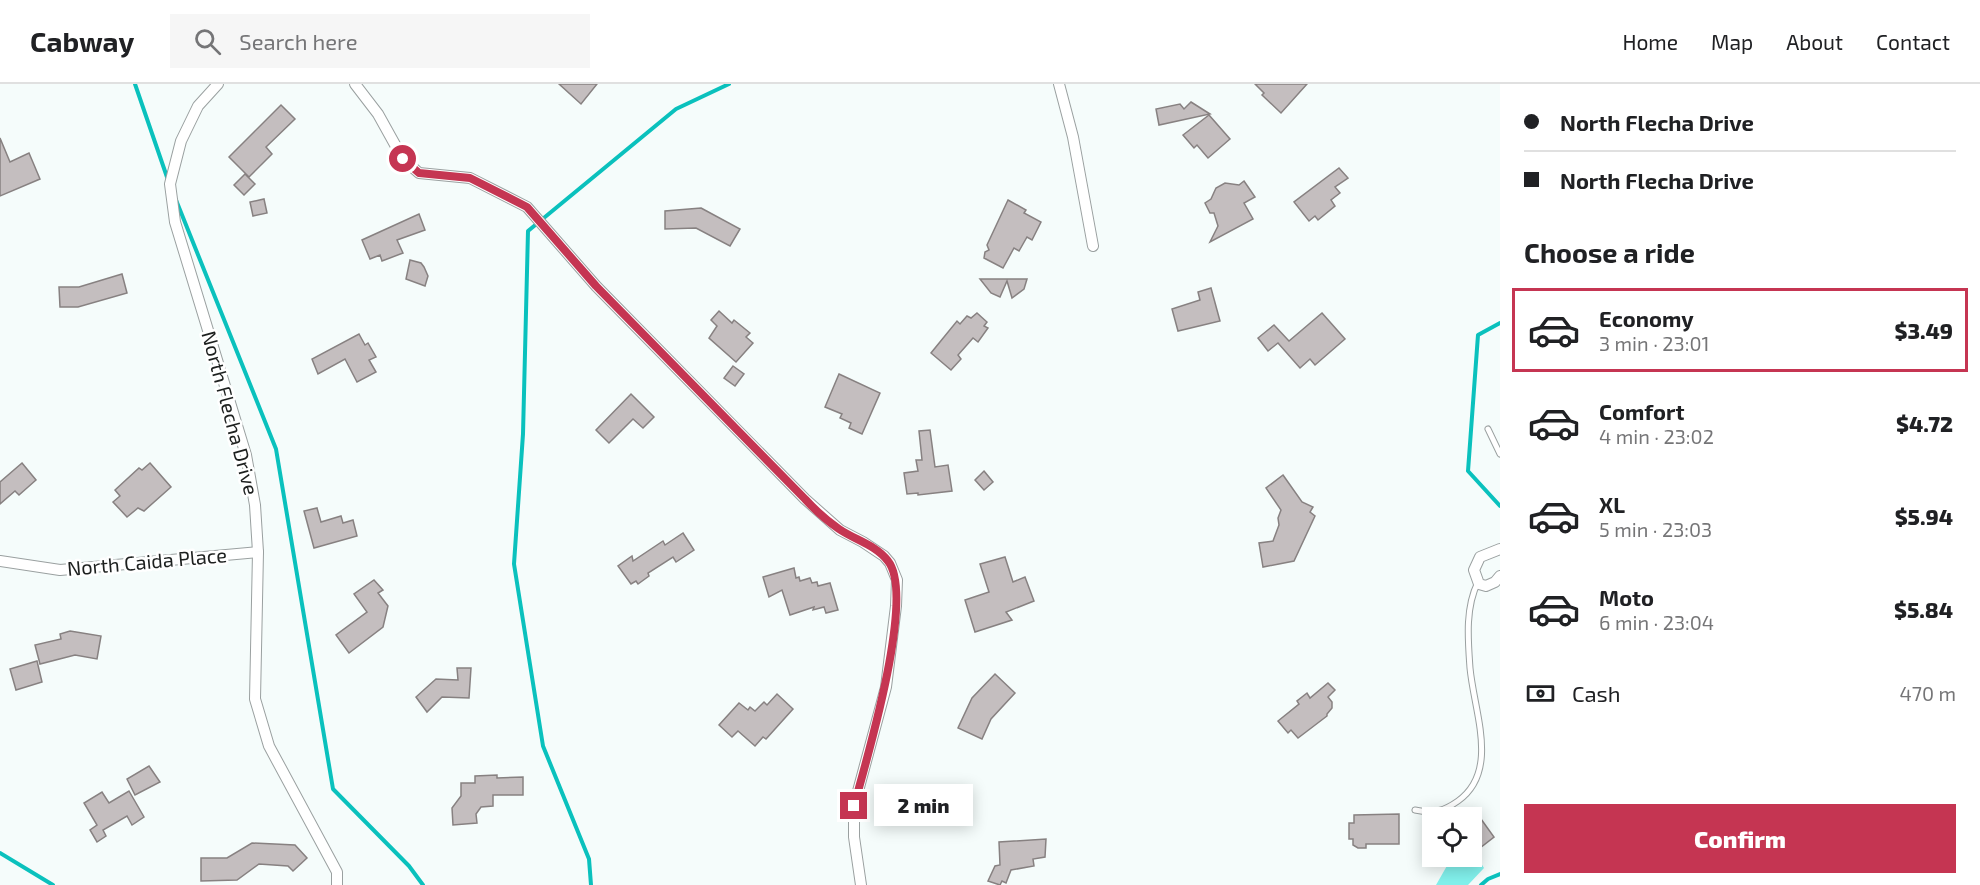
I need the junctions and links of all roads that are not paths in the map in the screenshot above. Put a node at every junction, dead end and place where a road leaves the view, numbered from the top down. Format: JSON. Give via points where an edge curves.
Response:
{"nodes":[{"id":1,"x":218,"y":84,"type":"edge"},
{"id":2,"x":355,"y":84,"type":"edge"},
{"id":3,"x":1059,"y":84,"type":"edge"},
{"id":4,"x":1093,"y":246,"type":"dead end"},
{"id":5,"x":1488,"y":429,"type":"dead end"},
{"id":6,"x":1500,"y":454,"type":"edge"},
{"id":7,"x":1500,"y":549,"type":"edge"},
{"id":8,"x":258,"y":552,"type":"junction"},
{"id":9,"x":0,"y":561,"type":"edge"},
{"id":10,"x":1500,"y":576,"type":"edge"},
{"id":11,"x":1478,"y":581,"type":"junction"},
{"id":12,"x":1415,"y":810,"type":"dead end"},
{"id":13,"x":337,"y":885,"type":"edge"},
{"id":14,"x":861,"y":885,"type":"edge"}],
"edges":[{"from":1,"to":8,"type":"street","name":"North Flecha Drive","via":[[198,106],[181,141],[170,184],[175,222],[246,455]]},
{"from":2,"to":14,"type":"street","via":[[378,114],[403,159],[419,173],[470,178],[527,207],[596,286],[805,499],[835,526],[890,563],[897,580],[886,687],[854,806]]},
{"from":3,"to":4,"type":"street"},
{"from":5,"to":6,"type":"lane"},
{"from":7,"to":11,"type":"street","via":[[1480,557],[1474,570]]},
{"from":8,"to":9,"type":"street","name":"North Caida Place","via":[[60,570]]},
{"from":8,"to":13,"type":"street","name":"North Flecha Drive","via":[[255,699],[269,746],[337,872]]},
{"from":10,"to":11,"type":"street","via":[[1486,586]]},
{"from":11,"to":12,"type":"lane","via":[[1470,603],[1468,643],[1484,762],[1480,777],[1463,798],[1441,812]]}]}
